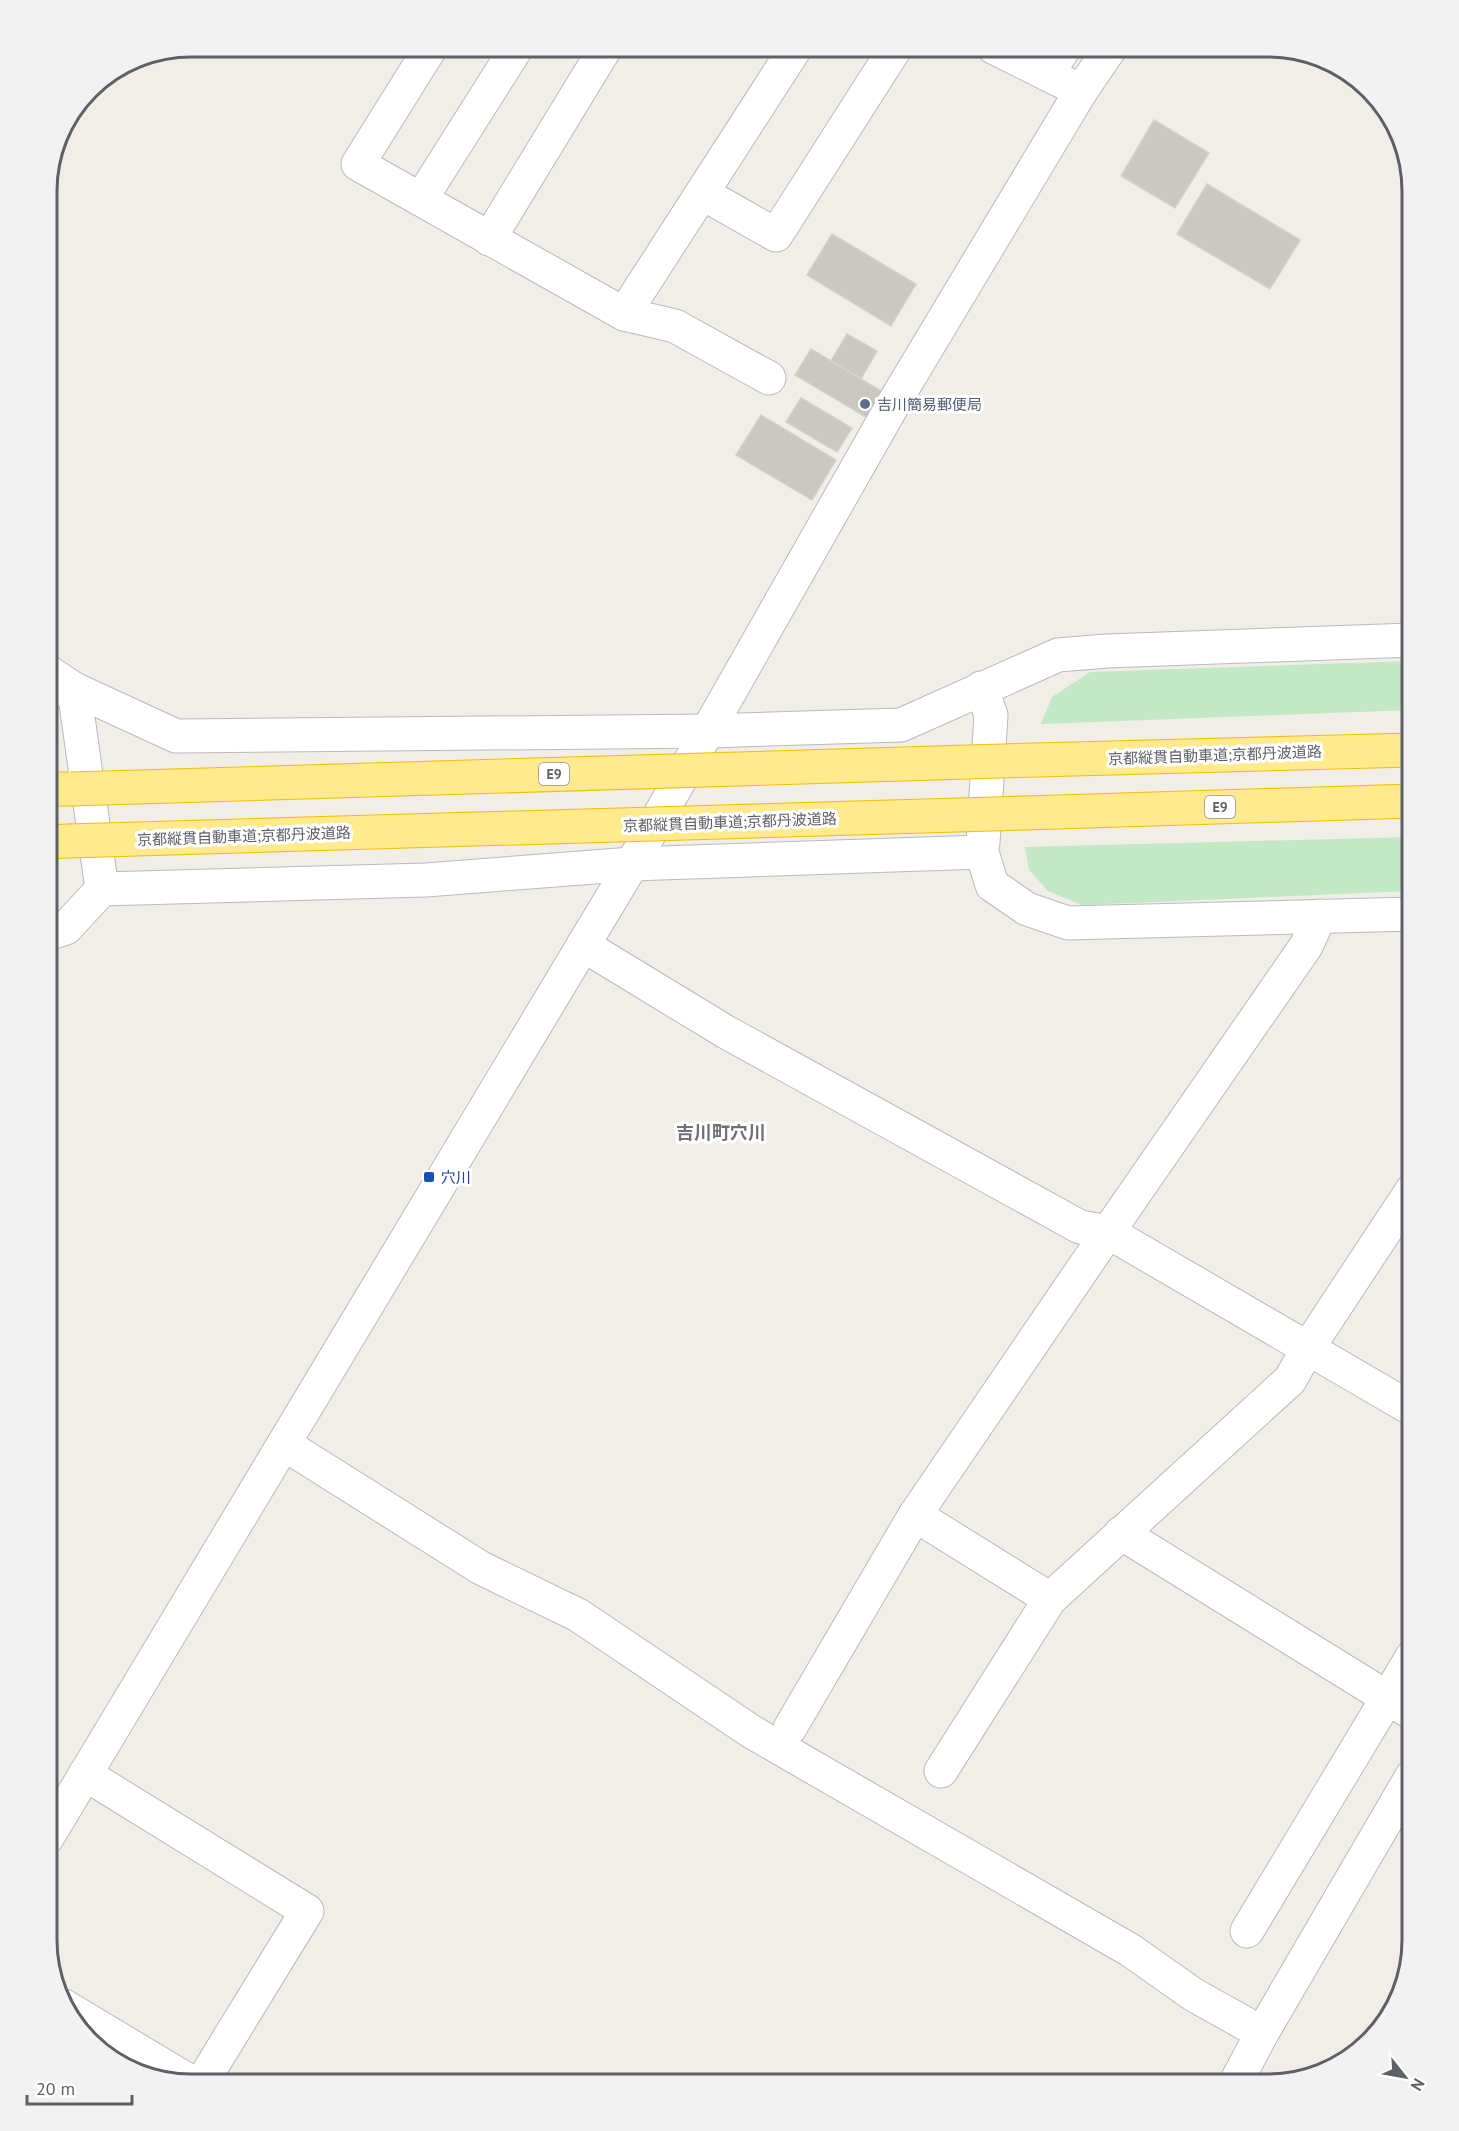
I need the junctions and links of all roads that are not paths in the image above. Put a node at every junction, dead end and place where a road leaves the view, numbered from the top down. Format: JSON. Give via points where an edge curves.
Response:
{"nodes":[{"id":1,"x":424,"y":57,"type":"edge"},
{"id":2,"x":511,"y":57,"type":"edge"},
{"id":3,"x":600,"y":57,"type":"edge"},
{"id":4,"x":790,"y":57,"type":"edge"},
{"id":5,"x":890,"y":57,"type":"edge"},
{"id":6,"x":1013,"y":57,"type":"edge"},
{"id":7,"x":1058,"y":57,"type":"edge"},
{"id":8,"x":1104,"y":57,"type":"edge"},
{"id":9,"x":1047,"y":74,"type":"junction"},
{"id":10,"x":1081,"y":91,"type":"junction"},
{"id":11,"x":702,"y":193,"type":"junction"},
{"id":12,"x":421,"y":200,"type":"junction"},
{"id":13,"x":489,"y":239,"type":"junction"},
{"id":14,"x":624,"y":314,"type":"junction"},
{"id":15,"x":769,"y":378,"type":"dead end"},
{"id":16,"x":1402,"y":640,"type":"edge"},
{"id":17,"x":981,"y":688,"type":"junction"},
{"id":18,"x":60,"y":689,"type":"edge"},
{"id":19,"x":708,"y":731,"type":"junction"},
{"id":20,"x":1402,"y":750,"type":"edge"},
{"id":21,"x":59,"y":789,"type":"edge"},
{"id":22,"x":1402,"y":801,"type":"edge"},
{"id":23,"x":58,"y":841,"type":"edge"},
{"id":24,"x":982,"y":852,"type":"junction"},
{"id":25,"x":632,"y":864,"type":"junction"},
{"id":26,"x":102,"y":889,"type":"junction"},
{"id":27,"x":1402,"y":914,"type":"edge"},
{"id":28,"x":1320,"y":916,"type":"junction"},
{"id":29,"x":57,"y":931,"type":"edge"},
{"id":30,"x":584,"y":945,"type":"junction"},
{"id":31,"x":1402,"y":1207,"type":"edge"},
{"id":32,"x":1108,"y":1232,"type":"junction"},
{"id":33,"x":1308,"y":1348,"type":"junction"},
{"id":34,"x":1402,"y":1403,"type":"edge"},
{"id":35,"x":284,"y":1444,"type":"junction"},
{"id":36,"x":915,"y":1515,"type":"junction"},
{"id":37,"x":1121,"y":1533,"type":"junction"},
{"id":38,"x":1050,"y":1599,"type":"junction"},
{"id":39,"x":1400,"y":1705,"type":"edge"},
{"id":40,"x":790,"y":1728,"type":"dead end"},
{"id":41,"x":941,"y":1771,"type":"dead end"},
{"id":42,"x":85,"y":1774,"type":"junction"},
{"id":43,"x":1402,"y":1795,"type":"edge"},
{"id":44,"x":57,"y":1820,"type":"edge"},
{"id":45,"x":1247,"y":1931,"type":"dead end"},
{"id":46,"x":82,"y":2017,"type":"edge"},
{"id":47,"x":1262,"y":2033,"type":"junction"},
{"id":48,"x":175,"y":2073,"type":"edge"},
{"id":49,"x":207,"y":2074,"type":"edge"},
{"id":50,"x":1241,"y":2074,"type":"edge"}],
"edges":[{"from":1,"to":12,"type":"street","via":[[358,164]]},
{"from":2,"to":12,"type":"street"},
{"from":3,"to":13,"type":"street"},
{"from":4,"to":11,"type":"street"},
{"from":5,"to":11,"type":"street","via":[[776,236]]},
{"from":6,"to":9,"type":"street"},
{"from":7,"to":9,"type":"street"},
{"from":8,"to":10,"type":"street"},
{"from":9,"to":10,"type":"street"},
{"from":10,"to":19,"type":"street","via":[[895,401]]},
{"from":11,"to":14,"type":"street"},
{"from":12,"to":13,"type":"street"},
{"from":13,"to":14,"type":"street"},
{"from":14,"to":15,"type":"street","via":[[675,326]]},
{"from":16,"to":17,"type":"street","via":[[1058,655]]},
{"from":17,"to":19,"type":"street","via":[[901,724]]},
{"from":17,"to":24,"type":"street","via":[[991,715]]},
{"from":18,"to":19,"type":"street","via":[[176,736]]},
{"from":18,"to":26,"type":"street"},
{"from":19,"to":25,"type":"street"},
{"from":20,"to":21,"type":"highway","name":"京都縦貫自動車道;京都丹波道路","number":"E9","bridge":true},
{"from":22,"to":23,"type":"highway","name":"京都縦貫自動車道;京都丹波道路","number":"E9","bridge":true},
{"from":24,"to":25,"type":"street"},
{"from":24,"to":28,"type":"street","via":[[992,885],[1028,909],[1068,923]]},
{"from":25,"to":26,"type":"street","via":[[426,880]]},
{"from":25,"to":30,"type":"street"},
{"from":26,"to":29,"type":"street","via":[[66,928]]},
{"from":27,"to":28,"type":"street"},
{"from":28,"to":32,"type":"street","via":[[1306,946]]},
{"from":30,"to":32,"type":"street","via":[[726,1032],[1069,1221]]},
{"from":30,"to":35,"type":"street"},
{"from":31,"to":33,"type":"street"},
{"from":32,"to":33,"type":"street"},
{"from":32,"to":36,"type":"street"},
{"from":33,"to":34,"type":"street"},
{"from":33,"to":37,"type":"street","via":[[1290,1380]]},
{"from":35,"to":42,"type":"street"},
{"from":35,"to":47,"type":"street","via":[[481,1568],[578,1615],[752,1732],[1130,1950],[1194,1995]]},
{"from":36,"to":38,"type":"street"},
{"from":36,"to":40,"type":"street"},
{"from":37,"to":38,"type":"street"},
{"from":37,"to":39,"type":"street"},
{"from":38,"to":41,"type":"street"},
{"from":39,"to":45,"type":"street"},
{"from":42,"to":44,"type":"street"},
{"from":42,"to":49,"type":"street","via":[[307,1911]]},
{"from":43,"to":47,"type":"street"},
{"from":46,"to":48,"type":"street"},
{"from":47,"to":50,"type":"street"}]}
